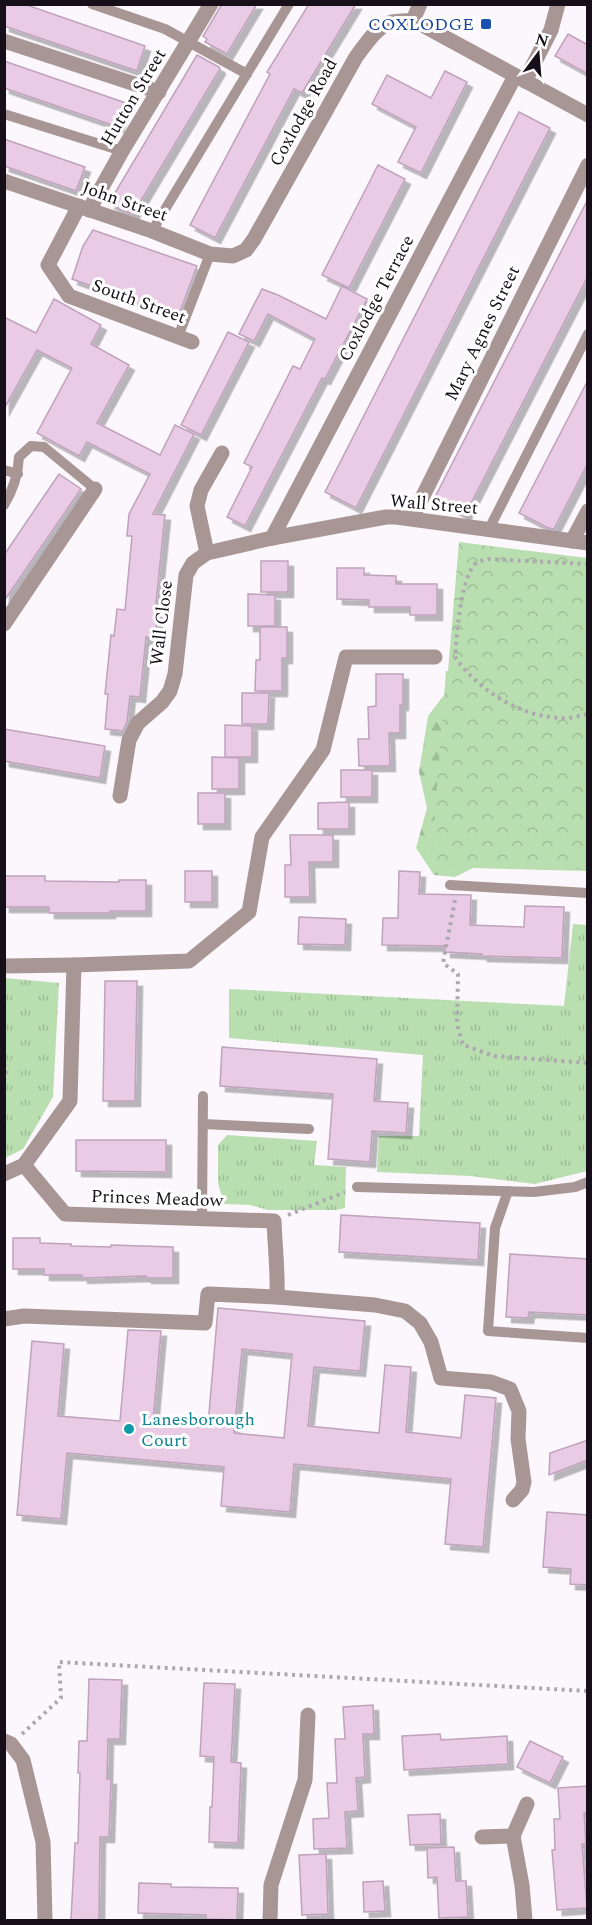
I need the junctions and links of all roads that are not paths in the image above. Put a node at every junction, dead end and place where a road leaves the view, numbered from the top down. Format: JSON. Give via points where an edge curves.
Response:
{"nodes":[{"id":1,"x":92,"y":4,"type":"edge"},
{"id":2,"x":211,"y":4,"type":"edge"},
{"id":3,"x":289,"y":4,"type":"edge"},
{"id":4,"x":420,"y":4,"type":"edge"},
{"id":5,"x":558,"y":4,"type":"edge"},
{"id":6,"x":413,"y":20,"type":"junction"},
{"id":7,"x":4,"y":41,"type":"edge"},
{"id":8,"x":189,"y":42,"type":"junction"},
{"id":9,"x":247,"y":74,"type":"junction"},
{"id":10,"x":520,"y":78,"type":"junction"},
{"id":11,"x":159,"y":92,"type":"junction"},
{"id":12,"x":4,"y":114,"type":"edge"},
{"id":13,"x":588,"y":115,"type":"edge"},
{"id":14,"x":122,"y":151,"type":"junction"},
{"id":15,"x":588,"y":165,"type":"edge"},
{"id":16,"x":4,"y":181,"type":"edge"},
{"id":17,"x":84,"y":208,"type":"junction"},
{"id":18,"x":152,"y":231,"type":"junction"},
{"id":19,"x":210,"y":254,"type":"junction"},
{"id":20,"x":232,"y":256,"type":"joint"},
{"id":21,"x":588,"y":334,"type":"edge"},
{"id":22,"x":185,"y":339,"type":"joint"},
{"id":23,"x":222,"y":453,"type":"dead end"},
{"id":24,"x":4,"y":470,"type":"edge"},
{"id":25,"x":18,"y":474,"type":"junction"},
{"id":26,"x":95,"y":489,"type":"joint"},
{"id":27,"x":4,"y":505,"type":"edge"},
{"id":28,"x":588,"y":511,"type":"edge"},
{"id":29,"x":412,"y":518,"type":"junction"},
{"id":30,"x":489,"y":529,"type":"junction"},
{"id":31,"x":272,"y":538,"type":"junction"},
{"id":32,"x":580,"y":542,"type":"edge"},
{"id":33,"x":207,"y":553,"type":"junction"},
{"id":34,"x":4,"y":624,"type":"edge"},
{"id":35,"x":435,"y":657,"type":"dead end"},
{"id":36,"x":120,"y":796,"type":"dead end"},
{"id":37,"x":454,"y":885,"type":"road end"},
{"id":38,"x":588,"y":893,"type":"edge"},
{"id":39,"x":74,"y":965,"type":"junction"},
{"id":40,"x":4,"y":966,"type":"edge"},
{"id":41,"x":202,"y":1096,"type":"dead end"},
{"id":42,"x":203,"y":1124,"type":"junction"},
{"id":43,"x":309,"y":1129,"type":"dead end"},
{"id":44,"x":24,"y":1164,"type":"junction"},
{"id":45,"x":4,"y":1174,"type":"edge"},
{"id":46,"x":588,"y":1182,"type":"edge"},
{"id":47,"x":357,"y":1187,"type":"road end"},
{"id":48,"x":508,"y":1191,"type":"junction"},
{"id":49,"x":202,"y":1219,"type":"junction"},
{"id":50,"x":277,"y":1297,"type":"junction"},
{"id":51,"x":4,"y":1319,"type":"edge"},
{"id":52,"x":588,"y":1338,"type":"edge"},
{"id":53,"x":513,"y":1500,"type":"dead end"},
{"id":54,"x":308,"y":1715,"type":"dead end"},
{"id":55,"x":8,"y":1743,"type":"edge"},
{"id":56,"x":527,"y":1804,"type":"dead end"},
{"id":57,"x":513,"y":1836,"type":"junction"},
{"id":58,"x":482,"y":1837,"type":"dead end"},
{"id":59,"x":45,"y":1920,"type":"edge"},
{"id":60,"x":270,"y":1920,"type":"edge"},
{"id":61,"x":525,"y":1920,"type":"edge"}],
"edges":[{"from":1,"to":8,"type":"lane","via":[[165,29]]},
{"from":2,"to":8,"type":"street","name":"Hutton Street"},
{"from":3,"to":9,"type":"lane"},
{"from":4,"to":6,"type":"street"},
{"from":5,"to":10,"type":"street","name":"Coxlodge Terrace","via":[[551,30]]},
{"from":6,"to":10,"type":"street"},
{"from":6,"to":20,"type":"street","name":"Coxlodge Road","via":[[392,22],[370,38],[254,239],[246,250]]},
{"from":7,"to":11,"type":"street"},
{"from":8,"to":9,"type":"lane"},
{"from":8,"to":11,"type":"street","name":"Hutton Street"},
{"from":9,"to":18,"type":"lane"},
{"from":10,"to":13,"type":"street"},
{"from":10,"to":31,"type":"street","name":"Coxlodge Terrace"},
{"from":11,"to":14,"type":"street","name":"Hutton Street"},
{"from":12,"to":14,"type":"lane"},
{"from":14,"to":17,"type":"street","name":"Hutton Street"},
{"from":15,"to":29,"type":"street","name":"Mary Agnes Street"},
{"from":16,"to":17,"type":"street","name":"John Street"},
{"from":17,"to":18,"type":"street","name":"John Street"},
{"from":17,"to":22,"type":"street","name":"South Street","via":[[48,265],[69,296]]},
{"from":18,"to":19,"type":"street","name":"John Street"},
{"from":19,"to":20,"type":"street","name":"John Street"},
{"from":19,"to":22,"type":"lane"},
{"from":21,"to":30,"type":"lane"},
{"from":23,"to":33,"type":"street","via":[[201,490],[197,506]]},
{"from":24,"to":25,"type":"lane"},
{"from":25,"to":26,"type":"lane","via":[[19,457],[31,446],[44,447]]},
{"from":25,"to":27,"type":"lane"},
{"from":26,"to":34,"type":"street"},
{"from":28,"to":32,"type":"street"},
{"from":29,"to":30,"type":"street","name":"Wall Street"},
{"from":29,"to":31,"type":"street","name":"Wall Street","via":[[386,517]]},
{"from":30,"to":32,"type":"street","name":"Wall Street"},
{"from":31,"to":33,"type":"street","name":"Wall Street"},
{"from":33,"to":36,"type":"street","name":"Wall Close","via":[[193,563],[186,575],[171,691],[138,723],[129,740]]},
{"from":35,"to":39,"type":"street","via":[[346,657],[323,750],[262,837],[249,912],[189,961]]},
{"from":37,"to":38,"type":"lane"},
{"from":39,"to":40,"type":"street"},
{"from":39,"to":44,"type":"street","via":[[70,1101]]},
{"from":41,"to":42,"type":"lane"},
{"from":42,"to":43,"type":"lane"},
{"from":42,"to":49,"type":"lane"},
{"from":44,"to":45,"type":"street"},
{"from":44,"to":49,"type":"street","name":"Princes Meadow","via":[[65,1214]]},
{"from":46,"to":48,"type":"lane","via":[[534,1192]]},
{"from":47,"to":48,"type":"lane"},
{"from":48,"to":52,"type":"lane","via":[[495,1228],[488,1331]]},
{"from":49,"to":50,"type":"street","name":"Princes Meadow","via":[[274,1221]]},
{"from":50,"to":51,"type":"street","via":[[208,1294],[206,1323],[24,1316]]},
{"from":50,"to":53,"type":"street","via":[[405,1311],[420,1323],[431,1342],[441,1378],[491,1382],[510,1389],[519,1411],[524,1482]]},
{"from":54,"to":60,"type":"street","via":[[305,1780],[271,1885]]},
{"from":55,"to":59,"type":"street","via":[[23,1760],[43,1842]]},
{"from":56,"to":57,"type":"street"},
{"from":57,"to":58,"type":"street"},
{"from":57,"to":61,"type":"street"}]}
